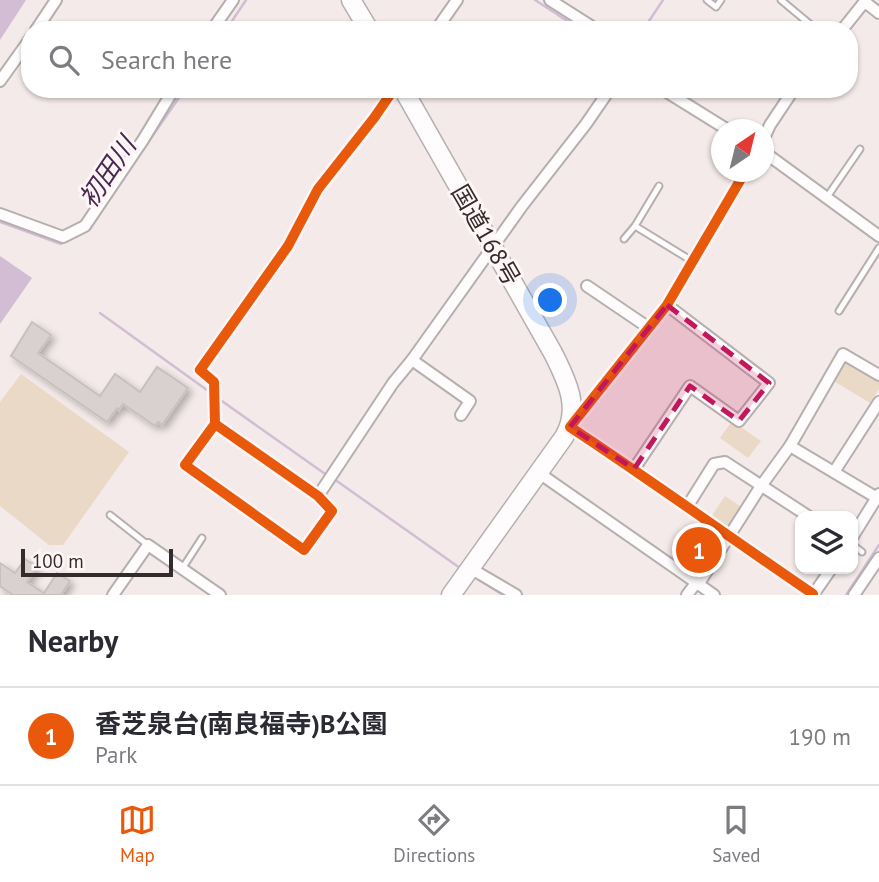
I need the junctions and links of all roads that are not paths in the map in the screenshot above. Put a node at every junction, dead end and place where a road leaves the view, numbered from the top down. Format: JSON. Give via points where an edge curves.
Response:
{"nodes":[{"id":1,"x":56,"y":0,"type":"edge"},
{"id":2,"x":233,"y":0,"type":"edge"},
{"id":3,"x":351,"y":0,"type":"edge"},
{"id":4,"x":457,"y":0,"type":"edge"},
{"id":5,"x":550,"y":0,"type":"edge"},
{"id":6,"x":707,"y":0,"type":"edge"},
{"id":7,"x":721,"y":0,"type":"edge"},
{"id":8,"x":781,"y":0,"type":"edge"},
{"id":9,"x":865,"y":1,"type":"edge"},
{"id":10,"x":879,"y":13,"type":"edge"},
{"id":11,"x":42,"y":21,"type":"edge"},
{"id":12,"x":218,"y":21,"type":"edge"},
{"id":13,"x":364,"y":21,"type":"edge"},
{"id":14,"x":442,"y":21,"type":"edge"},
{"id":15,"x":583,"y":21,"type":"edge"},
{"id":16,"x":806,"y":21,"type":"edge"},
{"id":17,"x":849,"y":21,"type":"edge"},
{"id":18,"x":21,"y":52,"type":"edge"},
{"id":19,"x":0,"y":82,"type":"edge"},
{"id":20,"x":169,"y":98,"type":"edge"},
{"id":21,"x":388,"y":98,"type":"edge"},
{"id":22,"x":408,"y":98,"type":"edge"},
{"id":23,"x":604,"y":98,"type":"edge"},
{"id":24,"x":676,"y":98,"type":"edge"},
{"id":25,"x":788,"y":98,"type":"edge"},
{"id":26,"x":711,"y":119,"type":"edge"},
{"id":27,"x":774,"y":119,"type":"edge"},
{"id":28,"x":860,"y":149,"type":"dead end"},
{"id":29,"x":774,"y":159,"type":"edge"},
{"id":30,"x":739,"y":182,"type":"edge"},
{"id":31,"x":659,"y":186,"type":"dead end"},
{"id":32,"x":827,"y":197,"type":"junction"},
{"id":33,"x":0,"y":214,"type":"edge"},
{"id":34,"x":635,"y":226,"type":"junction"},
{"id":35,"x":879,"y":236,"type":"edge"},
{"id":36,"x":624,"y":239,"type":"dead end"},
{"id":37,"x":492,"y":247,"type":"junction"},
{"id":38,"x":879,"y":248,"type":"edge"},
{"id":39,"x":693,"y":261,"type":"junction"},
{"id":40,"x":587,"y":286,"type":"dead end"},
{"id":41,"x":667,"y":305,"type":"junction"},
{"id":42,"x":839,"y":310,"type":"dead end"},
{"id":43,"x":649,"y":328,"type":"junction"},
{"id":44,"x":412,"y":360,"type":"junction"},
{"id":45,"x":879,"y":375,"type":"edge"},
{"id":46,"x":879,"y":402,"type":"edge"},
{"id":47,"x":461,"y":415,"type":"dead end"},
{"id":48,"x":215,"y":424,"type":"junction"},
{"id":49,"x":570,"y":427,"type":"junction"},
{"id":50,"x":790,"y":446,"type":"junction"},
{"id":51,"x":634,"y":469,"type":"junction"},
{"id":52,"x":834,"y":472,"type":"junction"},
{"id":53,"x":539,"y":473,"type":"junction"},
{"id":54,"x":761,"y":486,"type":"junction"},
{"id":55,"x":318,"y":496,"type":"junction"},
{"id":56,"x":878,"y":497,"type":"edge"},
{"id":57,"x":687,"y":507,"type":"junction"},
{"id":58,"x":800,"y":511,"type":"edge"},
{"id":59,"x":110,"y":515,"type":"dead end"},
{"id":60,"x":858,"y":528,"type":"edge"},
{"id":61,"x":729,"y":537,"type":"junction"},
{"id":62,"x":202,"y":538,"type":"dead end"},
{"id":63,"x":148,"y":545,"type":"junction"},
{"id":64,"x":858,"y":549,"type":"edge"},
{"id":65,"x":862,"y":552,"type":"dead end"},
{"id":66,"x":879,"y":558,"type":"edge"},
{"id":67,"x":470,"y":568,"type":"junction"},
{"id":68,"x":182,"y":569,"type":"junction"},
{"id":69,"x":828,"y":574,"type":"edge"},
{"id":70,"x":697,"y":584,"type":"junction"},
{"id":71,"x":113,"y":595,"type":"edge"},
{"id":72,"x":220,"y":595,"type":"edge"},
{"id":73,"x":451,"y":595,"type":"edge"},
{"id":74,"x":516,"y":595,"type":"edge"},
{"id":75,"x":687,"y":595,"type":"edge"},
{"id":76,"x":714,"y":595,"type":"edge"},
{"id":77,"x":814,"y":595,"type":"edge"},
{"id":78,"x":854,"y":595,"type":"edge"}],
"edges":[{"from":1,"to":11,"type":"street"},
{"from":2,"to":12,"type":"street"},
{"from":3,"to":13,"type":"highway"},
{"from":4,"to":14,"type":"street"},
{"from":5,"to":15,"type":"street"},
{"from":6,"to":7,"type":"lane","via":[[716,7]]},
{"from":8,"to":16,"type":"lane"},
{"from":9,"to":10,"type":"street"},
{"from":9,"to":17,"type":"street"},
{"from":18,"to":19,"type":"street"},
{"from":20,"to":33,"type":"street","via":[[85,226],[63,237]]},
{"from":21,"to":48,"type":"street","via":[[318,189],[288,246],[200,370],[214,382]]},
{"from":22,"to":37,"type":"highway","name":"国道168号"},
{"from":23,"to":37,"type":"street"},
{"from":24,"to":26,"type":"street"},
{"from":25,"to":27,"type":"street"},
{"from":28,"to":32,"type":"lane"},
{"from":29,"to":32,"type":"street"},
{"from":30,"to":39,"type":"street"},
{"from":31,"to":34,"type":"lane"},
{"from":32,"to":35,"type":"street"},
{"from":34,"to":36,"type":"lane"},
{"from":34,"to":39,"type":"lane"},
{"from":37,"to":44,"type":"street"},
{"from":37,"to":49,"type":"highway","name":"国道168号","via":[[564,376],[572,404]]},
{"from":38,"to":42,"type":"lane"},
{"from":39,"to":41,"type":"street"},
{"from":40,"to":43,"type":"street"},
{"from":41,"to":43,"type":"street"},
{"from":41,"to":51,"type":"street","via":[[768,383],[739,421],[690,386]]},
{"from":43,"to":49,"type":"street"},
{"from":44,"to":47,"type":"street","via":[[470,401]]},
{"from":44,"to":55,"type":"street"},
{"from":45,"to":50,"type":"street","via":[[843,354]]},
{"from":46,"to":52,"type":"street"},
{"from":48,"to":55,"type":"street"},
{"from":48,"to":55,"type":"street","via":[[185,465],[304,550],[332,512]]},
{"from":49,"to":51,"type":"street"},
{"from":49,"to":53,"type":"highway"},
{"from":50,"to":52,"type":"street"},
{"from":50,"to":54,"type":"street"},
{"from":51,"to":57,"type":"street"},
{"from":52,"to":56,"type":"street"},
{"from":53,"to":67,"type":"highway"},
{"from":53,"to":70,"type":"street"},
{"from":54,"to":57,"type":"street","via":[[725,461],[715,464]]},
{"from":54,"to":58,"type":"street"},
{"from":54,"to":61,"type":"street"},
{"from":56,"to":60,"type":"street"},
{"from":57,"to":61,"type":"street"},
{"from":59,"to":63,"type":"lane"},
{"from":61,"to":70,"type":"street"},
{"from":61,"to":77,"type":"street"},
{"from":62,"to":68,"type":"lane"},
{"from":63,"to":68,"type":"street"},
{"from":63,"to":71,"type":"street"},
{"from":64,"to":65,"type":"lane"},
{"from":66,"to":78,"type":"street"},
{"from":67,"to":73,"type":"highway"},
{"from":67,"to":74,"type":"street"},
{"from":68,"to":72,"type":"street"},
{"from":69,"to":77,"type":"street"},
{"from":70,"to":75,"type":"street"},
{"from":70,"to":76,"type":"street"}]}
